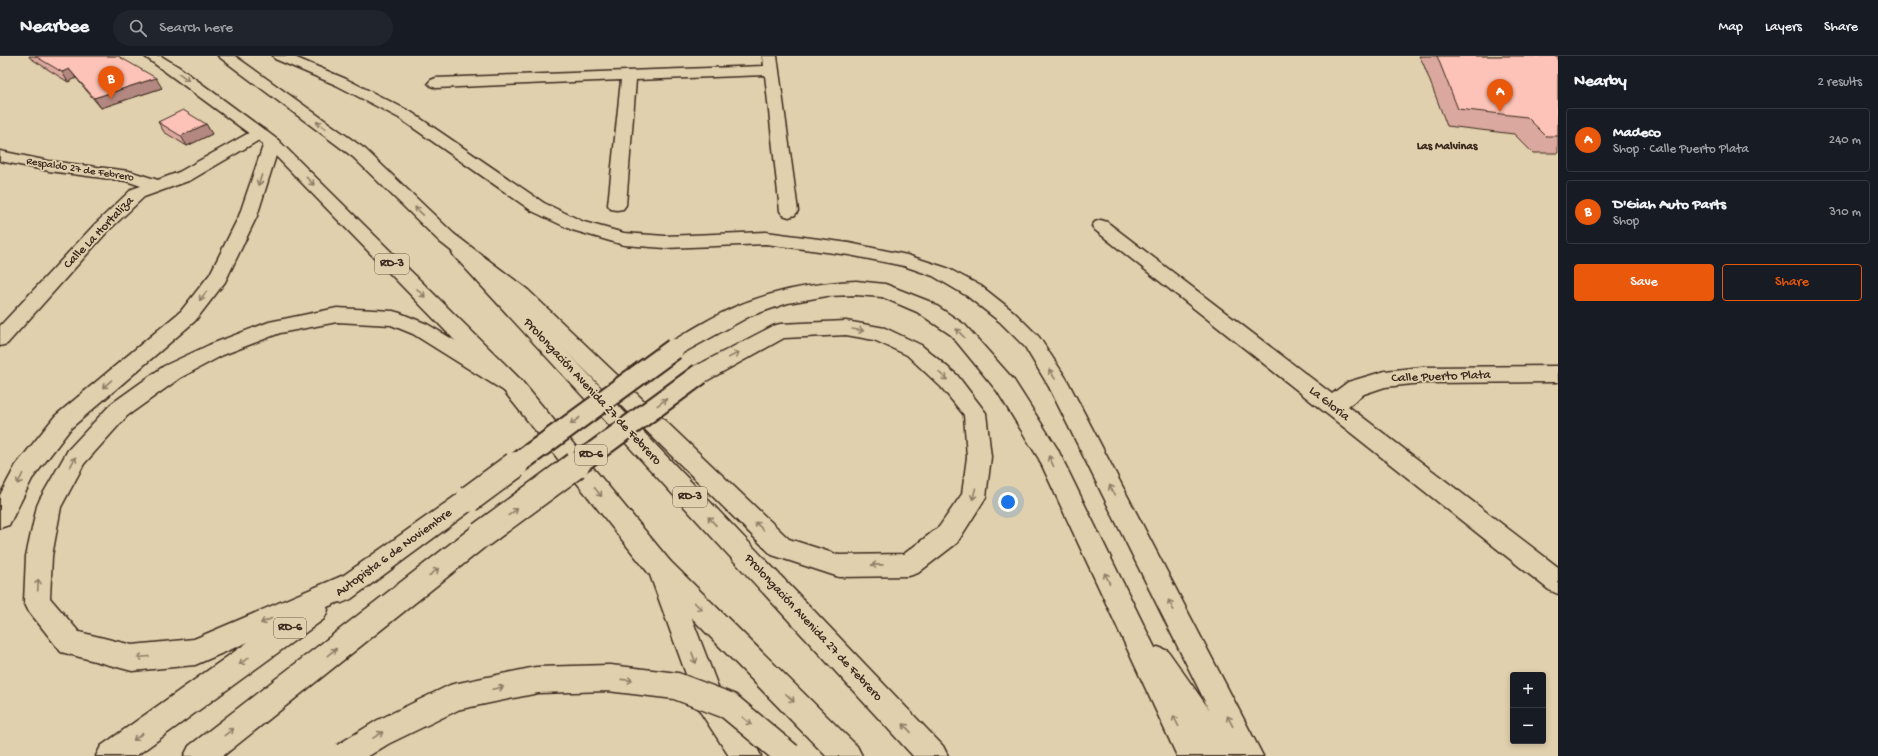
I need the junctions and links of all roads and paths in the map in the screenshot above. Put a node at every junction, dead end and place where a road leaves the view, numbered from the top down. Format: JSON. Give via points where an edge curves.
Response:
{"nodes":[{"id":1,"x":151,"y":56,"type":"edge"},
{"id":2,"x":225,"y":56,"type":"edge"},
{"id":3,"x":280,"y":56,"type":"edge"},
{"id":4,"x":770,"y":63,"type":"edge"},
{"id":5,"x":629,"y":76,"type":"junction"},
{"id":6,"x":436,"y":83,"type":"dead end"},
{"id":7,"x":266,"y":138,"type":"junction"},
{"id":8,"x":0,"y":156,"type":"edge"},
{"id":9,"x":159,"y":186,"type":"junction"},
{"id":10,"x":617,"y":205,"type":"dead end"},
{"id":11,"x":789,"y":211,"type":"dead end"},
{"id":12,"x":1101,"y":226,"type":"dead end"},
{"id":13,"x":447,"y":238,"type":"junction"},
{"id":14,"x":0,"y":339,"type":"edge"},
{"id":15,"x":1558,"y":374,"type":"edge"},
{"id":16,"x":512,"y":385,"type":"junction"},
{"id":17,"x":1332,"y":406,"type":"junction"},
{"id":18,"x":0,"y":518,"type":"edge"},
{"id":19,"x":661,"y":569,"type":"junction"},
{"id":20,"x":1558,"y":582,"type":"edge"},
{"id":21,"x":353,"y":583,"type":"junction"},
{"id":22,"x":1120,"y":604,"type":"junction"},
{"id":23,"x":111,"y":756,"type":"edge"},
{"id":24,"x":199,"y":756,"type":"edge"},
{"id":25,"x":344,"y":756,"type":"edge"},
{"id":26,"x":746,"y":756,"type":"edge"},
{"id":27,"x":789,"y":756,"type":"edge"},
{"id":28,"x":847,"y":756,"type":"edge"},
{"id":29,"x":934,"y":756,"type":"edge"},
{"id":30,"x":1192,"y":756,"type":"edge"},
{"id":31,"x":1225,"y":756,"type":"edge"},
{"id":32,"x":1248,"y":756,"type":"edge"}],
"edges":[{"from":1,"to":7,"type":"main road","number":"RD-3","one_way":true},
{"from":13,"to":2,"type":"main road","name":"Prolongación Avenida 27 de Febrero","number":"RD-3","one_way":true,"via":[[359,153]]},
{"from":32,"to":3,"type":"main road","one_way":true,"via":[[1058,384],[1032,342],[1007,317],[974,291],[940,272],[907,261],[849,249],[766,238],[665,242],[624,239],[578,226],[538,207],[405,115],[341,82]]},
{"from":4,"to":5,"type":"main road"},
{"from":4,"to":11,"type":"main road"},
{"from":5,"to":6,"type":"main road"},
{"from":5,"to":10,"type":"main road"},
{"from":7,"to":9,"type":"main road","name":"Calle La Hortaliza"},
{"from":7,"to":16,"type":"main road","number":"RD-3","one_way":true},
{"from":7,"to":18,"type":"main road","one_way":true,"via":[[248,216],[218,277],[188,316],[63,422],[24,472]]},
{"from":8,"to":9,"type":"main road","name":"Respaldo 27 de Febrero","via":[[49,166],[129,176]]},
{"from":9,"to":14,"type":"main road","name":"Calle La Hortaliza","via":[[138,193],[101,228]]},
{"from":12,"to":17,"type":"main road","name":"La Gloria"},
{"from":24,"to":13,"type":"main road","number":"RD-6","one_way":true,"bridge":true,"via":[[481,535],[700,374],[780,331],[846,328],[878,333],[914,350],[949,381],[975,413],[979,457],[974,497],[948,535],[909,565],[839,566],[782,547],[521,295]]},
{"from":29,"to":13,"type":"main road","name":"Prolongación Avenida 27 de Febrero","number":"RD-3","one_way":true},
{"from":15,"to":17,"type":"main road","name":"Calle Puerto Plata","via":[[1422,375],[1385,379],[1356,388]]},
{"from":16,"to":19,"type":"main road","number":"RD-3","one_way":true},
{"from":21,"to":16,"type":"main road","one_way":true,"via":[[195,652],[132,658],[71,643],[37,602],[39,556],[49,506],[76,457],[119,410],[172,372],[216,350],[276,327],[337,315],[393,318],[420,329]]},
{"from":17,"to":20,"type":"main road","name":"La Gloria"},
{"from":19,"to":26,"type":"main road","number":"RD-3","one_way":true,"via":[[709,700]]},
{"from":19,"to":28,"type":"main road","number":"RD-3","one_way":true},
{"from":22,"to":21,"type":"main road","name":"Autopista 6 de Noviembre","number":"RD-6","one_way":true,"bridge":true,"via":[[1048,455],[1005,384],[958,330],[924,307],[885,292],[856,288],[827,289],[785,297],[743,311],[674,349]]},
{"from":21,"to":23,"type":"main road","name":"Autopista 6 de Noviembre","number":"RD-6","one_way":true},
{"from":30,"to":22,"type":"main road","one_way":true},
{"from":22,"to":31,"type":"main road"},
{"from":25,"to":27,"type":"main road","one_way":true,"bridge":true,"via":[[383,732],[455,697],[537,680],[609,678],[676,686],[729,706]]}]}
